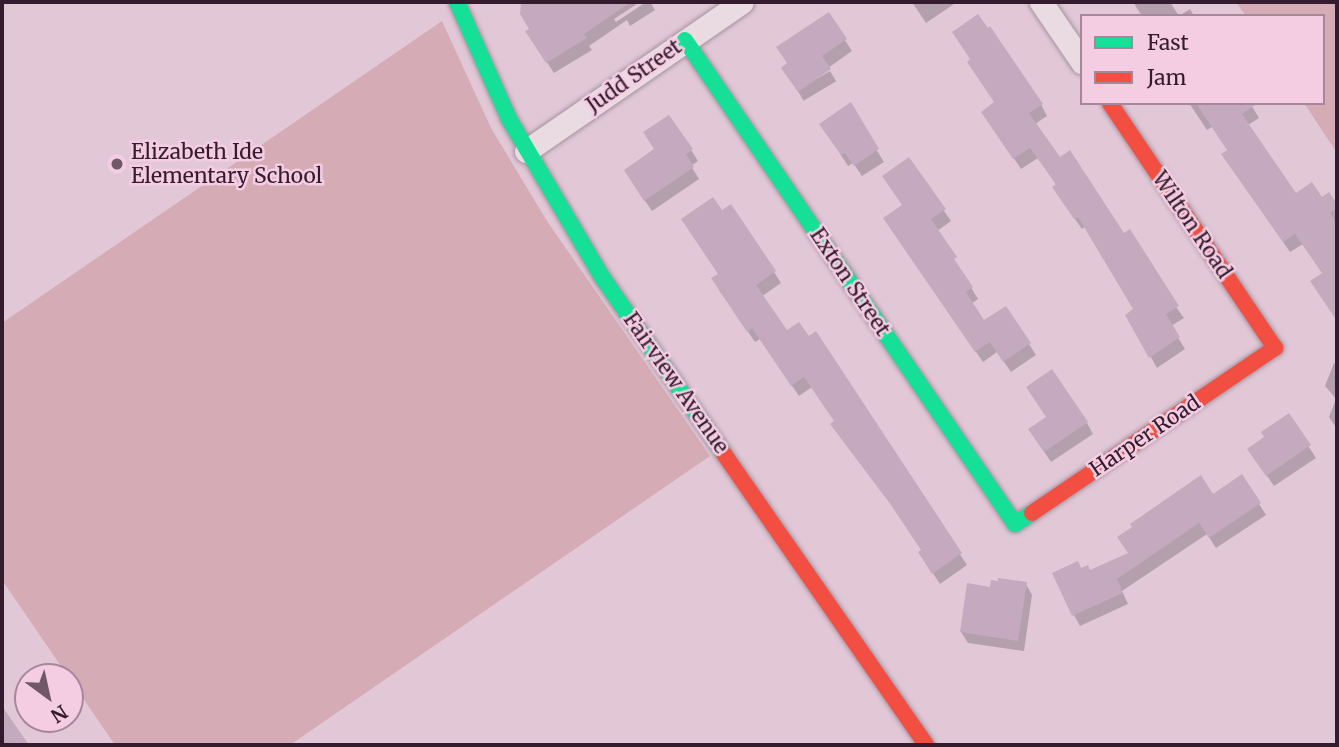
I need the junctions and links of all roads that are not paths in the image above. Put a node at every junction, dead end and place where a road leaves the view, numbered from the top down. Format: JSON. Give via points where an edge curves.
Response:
{"nodes":[{"id":1,"x":457,"y":2,"type":"edge"},
{"id":2,"x":742,"y":2,"type":"edge"},
{"id":3,"x":1041,"y":2,"type":"edge"},
{"id":4,"x":685,"y":40,"type":"junction"},
{"id":5,"x":1080,"y":59,"type":"edge"},
{"id":6,"x":1111,"y":105,"type":"edge"},
{"id":7,"x":526,"y":151,"type":"junction"},
{"id":8,"x":1275,"y":348,"type":"joint"},
{"id":9,"x":1015,"y":524,"type":"joint"},
{"id":10,"x":926,"y":745,"type":"edge"}],
"edges":[{"from":1,"to":7,"type":"street","name":"Fairview Avenue"},
{"from":2,"to":4,"type":"street","name":"Judd Street"},
{"from":3,"to":5,"type":"street"},
{"from":4,"to":7,"type":"street","name":"Judd Street"},
{"from":4,"to":9,"type":"street","name":"Exton Street"},
{"from":6,"to":8,"type":"street","name":"Wilton Road"},
{"from":7,"to":10,"type":"street","name":"Fairview Avenue","via":[[602,277]]},
{"from":8,"to":9,"type":"street","name":"Harper Road"}]}
